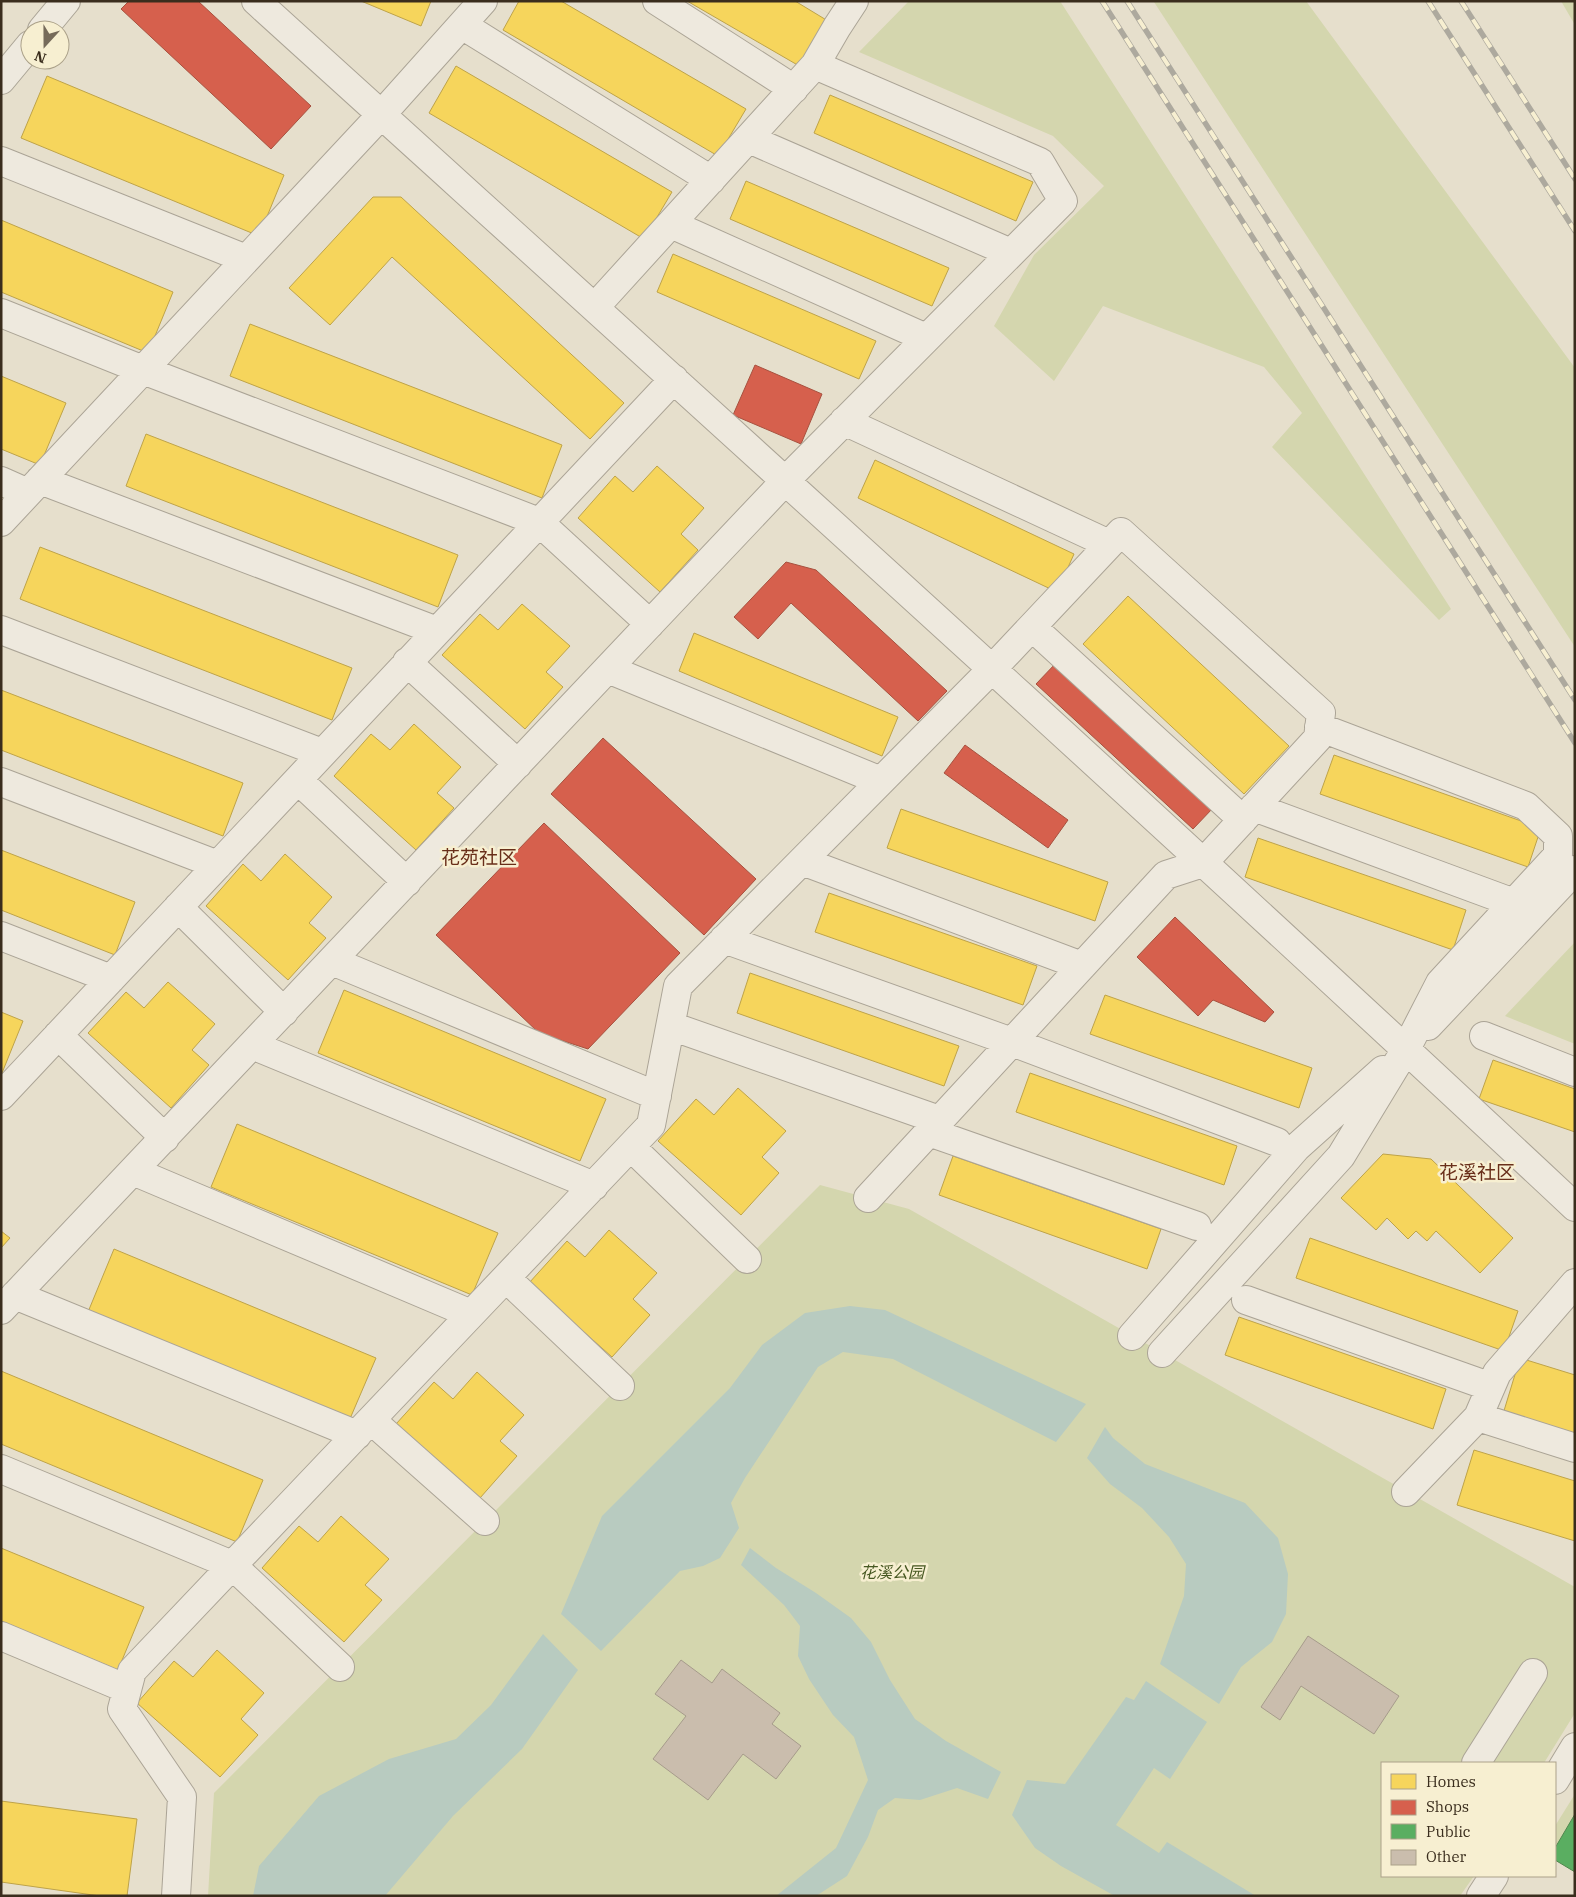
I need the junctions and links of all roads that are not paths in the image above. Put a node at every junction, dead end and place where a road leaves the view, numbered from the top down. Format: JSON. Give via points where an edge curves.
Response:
{"nodes":[{"id":1,"x":66,"y":1,"type":"edge"},
{"id":2,"x":256,"y":1,"type":"edge"},
{"id":3,"x":483,"y":1,"type":"edge"},
{"id":4,"x":657,"y":1,"type":"edge"},
{"id":5,"x":854,"y":1,"type":"edge"},
{"id":6,"x":50,"y":20,"type":"edge"},
{"id":7,"x":462,"y":25,"type":"junction"},
{"id":8,"x":20,"y":57,"type":"edge"},
{"id":9,"x":815,"y":65,"type":"junction"},
{"id":10,"x":1,"y":80,"type":"edge"},
{"id":11,"x":794,"y":88,"type":"junction"},
{"id":12,"x":381,"y":115,"type":"junction"},
{"id":13,"x":749,"y":138,"type":"junction"},
{"id":14,"x":1,"y":161,"type":"edge"},
{"id":15,"x":711,"y":180,"type":"junction"},
{"id":16,"x":671,"y":224,"type":"junction"},
{"id":17,"x":1011,"y":253,"type":"junction"},
{"id":18,"x":246,"y":260,"type":"junction"},
{"id":19,"x":595,"y":307,"type":"junction"},
{"id":20,"x":1,"y":313,"type":"edge"},
{"id":21,"x":926,"y":338,"type":"junction"},
{"id":22,"x":143,"y":370,"type":"junction"},
{"id":23,"x":674,"y":379,"type":"junction"},
{"id":24,"x":844,"y":421,"type":"junction"},
{"id":25,"x":786,"y":480,"type":"junction"},
{"id":26,"x":1,"y":482,"type":"edge"},
{"id":27,"x":34,"y":486,"type":"junction"},
{"id":28,"x":1,"y":522,"type":"edge"},
{"id":29,"x":539,"y":522,"type":"junction"},
{"id":30,"x":1109,"y":544,"type":"junction"},
{"id":31,"x":650,"y":624,"type":"junction"},
{"id":32,"x":1032,"y":627,"type":"junction"},
{"id":33,"x":1,"y":630,"type":"edge"},
{"id":34,"x":437,"y":631,"type":"junction"},
{"id":35,"x":407,"y":662,"type":"junction"},
{"id":36,"x":608,"y":669,"type":"junction"},
{"id":37,"x":992,"y":669,"type":"junction"},
{"id":38,"x":1319,"y":727,"type":"junction"},
{"id":39,"x":322,"y":753,"type":"junction"},
{"id":40,"x":518,"y":764,"type":"junction"},
{"id":41,"x":298,"y":780,"type":"junction"},
{"id":42,"x":881,"y":781,"type":"junction"},
{"id":43,"x":1,"y":782,"type":"edge"},
{"id":44,"x":1249,"y":814,"type":"junction"},
{"id":45,"x":802,"y":861,"type":"junction"},
{"id":46,"x":1203,"y":863,"type":"junction"},
{"id":47,"x":218,"y":865,"type":"junction"},
{"id":48,"x":1575,"y":870,"type":"edge"},
{"id":49,"x":407,"y":882,"type":"junction"},
{"id":50,"x":1514,"y":903,"type":"junction"},
{"id":51,"x":178,"y":907,"type":"junction"},
{"id":52,"x":1,"y":936,"type":"edge"},
{"id":53,"x":724,"y":940,"type":"junction"},
{"id":54,"x":332,"y":962,"type":"junction"},
{"id":55,"x":1082,"y":966,"type":"junction"},
{"id":56,"x":111,"y":979,"type":"junction"},
{"id":57,"x":284,"y":1012,"type":"junction"},
{"id":58,"x":670,"y":1026,"type":"junction"},
{"id":59,"x":58,"y":1036,"type":"junction"},
{"id":60,"x":1484,"y":1036,"type":"dead end"},
{"id":61,"x":1012,"y":1042,"type":"junction"},
{"id":62,"x":252,"y":1045,"type":"junction"},
{"id":63,"x":1406,"y":1049,"type":"junction"},
{"id":64,"x":1575,"y":1072,"type":"edge"},
{"id":65,"x":1,"y":1096,"type":"edge"},
{"id":66,"x":657,"y":1096,"type":"junction"},
{"id":67,"x":934,"y":1126,"type":"junction"},
{"id":68,"x":164,"y":1138,"type":"junction"},
{"id":69,"x":1277,"y":1142,"type":"dead end"},
{"id":70,"x":631,"y":1147,"type":"junction"},
{"id":71,"x":133,"y":1172,"type":"junction"},
{"id":72,"x":594,"y":1186,"type":"junction"},
{"id":73,"x":868,"y":1198,"type":"dead end"},
{"id":74,"x":1575,"y":1207,"type":"edge"},
{"id":75,"x":1196,"y":1226,"type":"dead end"},
{"id":76,"x":747,"y":1259,"type":"dead end"},
{"id":77,"x":506,"y":1278,"type":"junction"},
{"id":78,"x":1575,"y":1283,"type":"edge"},
{"id":79,"x":1246,"y":1300,"type":"dead end"},
{"id":80,"x":8,"y":1303,"type":"edge"},
{"id":81,"x":471,"y":1314,"type":"junction"},
{"id":82,"x":1132,"y":1336,"type":"dead end"},
{"id":83,"x":1162,"y":1353,"type":"dead end"},
{"id":84,"x":620,"y":1386,"type":"dead end"},
{"id":85,"x":1491,"y":1387,"type":"junction"},
{"id":86,"x":1478,"y":1417,"type":"junction"},
{"id":87,"x":364,"y":1427,"type":"junction"},
{"id":88,"x":1575,"y":1448,"type":"edge"},
{"id":89,"x":1,"y":1469,"type":"edge"},
{"id":90,"x":1406,"y":1492,"type":"dead end"},
{"id":91,"x":485,"y":1521,"type":"dead end"},
{"id":92,"x":232,"y":1565,"type":"junction"},
{"id":93,"x":1,"y":1636,"type":"edge"},
{"id":94,"x":340,"y":1667,"type":"dead end"},
{"id":95,"x":1533,"y":1673,"type":"dead end"},
{"id":96,"x":127,"y":1689,"type":"junction"},
{"id":97,"x":1575,"y":1747,"type":"edge"},
{"id":98,"x":1477,"y":1762,"type":"edge"},
{"id":99,"x":1556,"y":1778,"type":"edge"},
{"id":100,"x":1493,"y":1877,"type":"edge"},
{"id":101,"x":176,"y":1896,"type":"edge"},
{"id":102,"x":1482,"y":1896,"type":"edge"}],
"edges":[{"from":1,"to":6,"type":"street"},
{"from":2,"to":12,"type":"street"},
{"from":3,"to":7,"type":"street"},
{"from":4,"to":11,"type":"street"},
{"from":5,"to":9,"type":"street"},
{"from":7,"to":12,"type":"street"},
{"from":7,"to":15,"type":"street"},
{"from":8,"to":10,"type":"street"},
{"from":9,"to":11,"type":"street"},
{"from":9,"to":17,"type":"street","via":[[1040,162],[1063,200]]},
{"from":11,"to":13,"type":"street"},
{"from":12,"to":18,"type":"street"},
{"from":12,"to":19,"type":"street"},
{"from":13,"to":15,"type":"street"},
{"from":13,"to":17,"type":"street"},
{"from":14,"to":18,"type":"street"},
{"from":15,"to":16,"type":"street"},
{"from":16,"to":19,"type":"street"},
{"from":16,"to":21,"type":"street"},
{"from":17,"to":21,"type":"street"},
{"from":18,"to":22,"type":"street"},
{"from":19,"to":23,"type":"street"},
{"from":20,"to":22,"type":"street"},
{"from":21,"to":24,"type":"street"},
{"from":22,"to":27,"type":"street"},
{"from":22,"to":29,"type":"street"},
{"from":23,"to":25,"type":"street"},
{"from":23,"to":29,"type":"street"},
{"from":24,"to":25,"type":"street"},
{"from":24,"to":30,"type":"street"},
{"from":25,"to":31,"type":"street"},
{"from":25,"to":37,"type":"street"},
{"from":26,"to":27,"type":"street"},
{"from":27,"to":28,"type":"street"},
{"from":27,"to":34,"type":"street"},
{"from":29,"to":31,"type":"street"},
{"from":29,"to":34,"type":"street"},
{"from":30,"to":32,"type":"street"},
{"from":30,"to":38,"type":"street","via":[[1121,532],[1321,713]]},
{"from":31,"to":36,"type":"street"},
{"from":32,"to":37,"type":"street"},
{"from":32,"to":44,"type":"street"},
{"from":33,"to":39,"type":"street"},
{"from":34,"to":35,"type":"street"},
{"from":35,"to":39,"type":"street"},
{"from":35,"to":40,"type":"street"},
{"from":36,"to":40,"type":"street"},
{"from":36,"to":42,"type":"street"},
{"from":37,"to":42,"type":"street"},
{"from":37,"to":46,"type":"street"},
{"from":38,"to":44,"type":"street","via":[[1318,738]]},
{"from":38,"to":50,"type":"street","via":[[1526,806],[1558,836],[1558,854]]},
{"from":39,"to":41,"type":"street"},
{"from":40,"to":49,"type":"street"},
{"from":41,"to":47,"type":"street"},
{"from":41,"to":49,"type":"street"},
{"from":42,"to":45,"type":"street"},
{"from":43,"to":47,"type":"street"},
{"from":44,"to":46,"type":"street"},
{"from":44,"to":50,"type":"street"},
{"from":45,"to":53,"type":"street"},
{"from":45,"to":55,"type":"street"},
{"from":46,"to":55,"type":"street","via":[[1166,875]]},
{"from":46,"to":63,"type":"street"},
{"from":47,"to":51,"type":"street"},
{"from":48,"to":63,"type":"street"},
{"from":49,"to":54,"type":"street"},
{"from":50,"to":63,"type":"street","via":[[1440,983]]},
{"from":51,"to":56,"type":"street"},
{"from":51,"to":57,"type":"street"},
{"from":52,"to":56,"type":"street"},
{"from":53,"to":58,"type":"street","via":[[678,986]]},
{"from":53,"to":61,"type":"street"},
{"from":54,"to":57,"type":"street"},
{"from":54,"to":66,"type":"street"},
{"from":55,"to":61,"type":"street"},
{"from":56,"to":59,"type":"street"},
{"from":57,"to":62,"type":"street"},
{"from":58,"to":66,"type":"street"},
{"from":58,"to":67,"type":"street"},
{"from":59,"to":65,"type":"street"},
{"from":59,"to":68,"type":"street"},
{"from":60,"to":64,"type":"street"},
{"from":61,"to":67,"type":"street"},
{"from":61,"to":69,"type":"street"},
{"from":62,"to":68,"type":"street"},
{"from":62,"to":72,"type":"street"},
{"from":63,"to":74,"type":"street"},
{"from":63,"to":82,"type":"street","via":[[1297,1147]]},
{"from":63,"to":83,"type":"street","via":[[1341,1156]]},
{"from":66,"to":70,"type":"street","via":[[651,1126]]},
{"from":67,"to":73,"type":"street"},
{"from":67,"to":75,"type":"street"},
{"from":68,"to":71,"type":"street"},
{"from":70,"to":72,"type":"street"},
{"from":70,"to":76,"type":"street"},
{"from":71,"to":80,"type":"street"},
{"from":71,"to":81,"type":"street"},
{"from":72,"to":77,"type":"street"},
{"from":77,"to":81,"type":"street"},
{"from":77,"to":84,"type":"street"},
{"from":78,"to":85,"type":"street","via":[[1497,1373]]},
{"from":79,"to":85,"type":"street"},
{"from":80,"to":87,"type":"street"},
{"from":81,"to":87,"type":"street"},
{"from":85,"to":86,"type":"street"},
{"from":86,"to":88,"type":"street"},
{"from":86,"to":90,"type":"street"},
{"from":87,"to":91,"type":"street"},
{"from":87,"to":92,"type":"street"},
{"from":89,"to":92,"type":"street"},
{"from":92,"to":94,"type":"street"},
{"from":92,"to":96,"type":"street","via":[[132,1671]]},
{"from":93,"to":96,"type":"street"},
{"from":95,"to":98,"type":"street"},
{"from":96,"to":101,"type":"street","via":[[122,1709],[182,1798]]},
{"from":97,"to":99,"type":"street"},
{"from":100,"to":102,"type":"street"}]}
